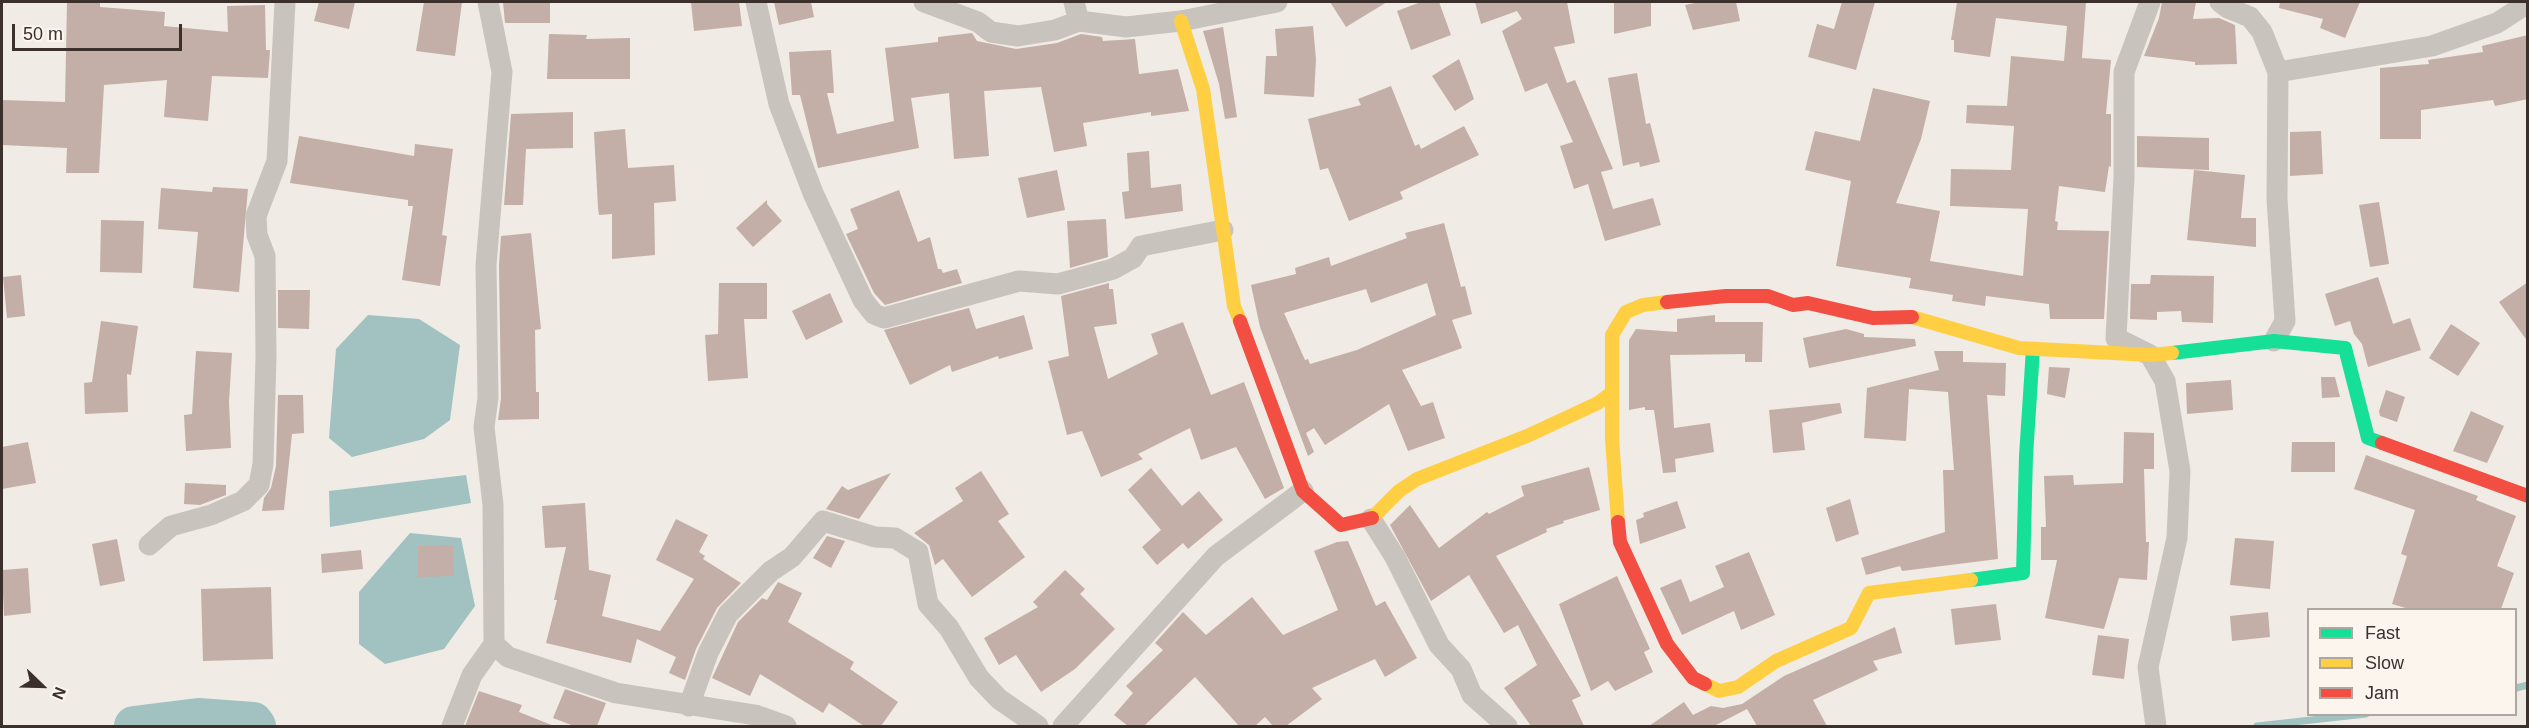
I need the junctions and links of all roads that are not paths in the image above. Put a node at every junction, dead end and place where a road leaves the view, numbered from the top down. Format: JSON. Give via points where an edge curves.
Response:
{"nodes":[{"id":1,"x":285,"y":2,"type":"edge"},
{"id":2,"x":488,"y":2,"type":"edge"},
{"id":3,"x":756,"y":2,"type":"edge"},
{"id":4,"x":924,"y":2,"type":"edge"},
{"id":5,"x":1276,"y":2,"type":"edge"},
{"id":6,"x":2220,"y":2,"type":"edge"},
{"id":7,"x":2528,"y":3,"type":"edge"},
{"id":8,"x":2142,"y":4,"type":"edge"},
{"id":9,"x":1076,"y":11,"type":"edge"},
{"id":10,"x":1181,"y":21,"type":"junction"},
{"id":11,"x":2278,"y":72,"type":"junction"},
{"id":12,"x":1223,"y":230,"type":"junction"},
{"id":13,"x":2274,"y":341,"type":"junction"},
{"id":14,"x":2033,"y":349,"type":"junction"},
{"id":15,"x":2150,"y":355,"type":"junction"},
{"id":16,"x":1607,"y":404,"type":"junction"},
{"id":17,"x":1303,"y":491,"type":"junction"},
{"id":18,"x":2528,"y":496,"type":"edge"},
{"id":19,"x":1371,"y":519,"type":"junction"},
{"id":20,"x":149,"y":545,"type":"dead end"},
{"id":21,"x":494,"y":644,"type":"junction"},
{"id":22,"x":690,"y":706,"type":"junction"},
{"id":23,"x":780,"y":725,"type":"edge"},
{"id":24,"x":452,"y":726,"type":"edge"},
{"id":25,"x":1038,"y":726,"type":"edge"},
{"id":26,"x":1063,"y":726,"type":"edge"},
{"id":27,"x":1507,"y":726,"type":"edge"},
{"id":28,"x":2156,"y":726,"type":"edge"}],
"edges":[{"from":1,"to":20,"type":"street","via":[[277,161],[256,216],[257,235],[265,255],[266,356],[259,484],[243,501],[171,526]]},
{"from":2,"to":21,"type":"street","via":[[502,72],[486,265],[488,398],[484,427],[493,505]]},
{"from":3,"to":12,"type":"street","via":[[779,104],[813,194],[863,300],[874,314],[884,318],[1019,281],[1058,284],[1113,269],[1132,258],[1141,246]]},
{"from":4,"to":9,"type":"street","via":[[978,22],[991,32],[1018,36],[1055,30]]},
{"from":5,"to":10,"type":"street"},
{"from":6,"to":11,"type":"street","via":[[2250,17],[2262,32]]},
{"from":7,"to":11,"type":"street","via":[[2497,23],[2432,46]]},
{"from":8,"to":15,"type":"street","via":[[2124,72],[2124,177],[2116,338]]},
{"from":9,"to":10,"type":"street","via":[[1126,27]]},
{"from":10,"to":12,"type":"street","via":[[1203,89]]},
{"from":11,"to":13,"type":"street","via":[[2277,199],[2285,321]]},
{"from":12,"to":17,"type":"street","via":[[1234,306]]},
{"from":13,"to":15,"type":"street"},
{"from":13,"to":18,"type":"street","via":[[2345,348],[2368,438]]},
{"from":14,"to":15,"type":"street"},
{"from":14,"to":16,"type":"street","via":[[1908,316],[1874,318],[1808,303],[1793,305],[1768,296],[1726,296],[1643,305],[1626,312],[1612,335]]},
{"from":14,"to":16,"type":"street","via":[[2023,573],[1869,593],[1851,628],[1776,661],[1738,687],[1719,690],[1693,678],[1667,644],[1620,542]]},
{"from":15,"to":28,"type":"street","via":[[2165,381],[2180,471],[2177,538],[2148,667]]},
{"from":16,"to":19,"type":"street","via":[[1417,480],[1399,491]]},
{"from":17,"to":19,"type":"street","via":[[1341,525]]},
{"from":17,"to":26,"type":"street","via":[[1216,556]]},
{"from":19,"to":27,"type":"street","via":[[1395,557],[1439,645],[1461,669],[1472,695]]},
{"from":21,"to":22,"type":"street","via":[[508,657],[616,693]]},
{"from":21,"to":24,"type":"street","via":[[471,675]]},
{"from":22,"to":23,"type":"street","via":[[755,715]]},
{"from":22,"to":25,"type":"street","via":[[708,653],[728,615],[771,571],[792,557],[823,521],[875,537],[895,538],[918,552],[928,604],[949,628],[979,678],[999,699]]}]}
